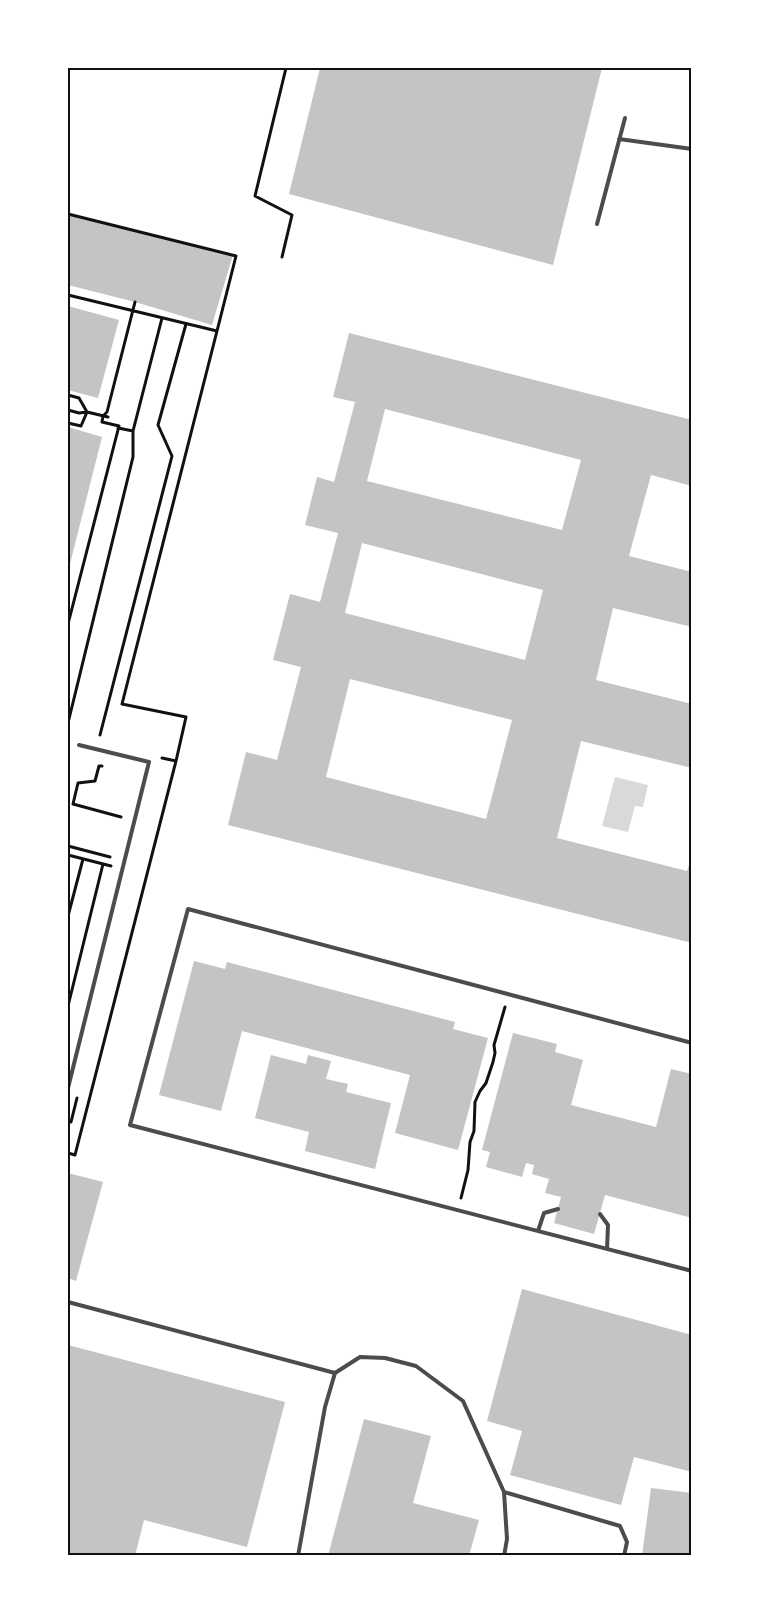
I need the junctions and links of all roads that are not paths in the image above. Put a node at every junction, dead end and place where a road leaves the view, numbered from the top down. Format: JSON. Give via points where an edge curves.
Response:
{"nodes":[{"id":1,"x":625,"y":118,"type":"dead end"},
{"id":2,"x":619,"y":139,"type":"junction"},
{"id":3,"x":692,"y":149,"type":"edge"},
{"id":4,"x":598,"y":224,"type":"dead end"},
{"id":5,"x":79,"y":745,"type":"dead end"},
{"id":6,"x":692,"y":1043,"type":"edge"},
{"id":7,"x":68,"y":1088,"type":"edge"},
{"id":8,"x":558,"y":1210,"type":"dead end"},
{"id":9,"x":600,"y":1214,"type":"dead end"},
{"id":10,"x":538,"y":1230,"type":"junction"},
{"id":11,"x":607,"y":1249,"type":"junction"},
{"id":12,"x":692,"y":1271,"type":"edge"},
{"id":13,"x":68,"y":1302,"type":"edge"},
{"id":14,"x":335,"y":1373,"type":"junction"},
{"id":15,"x":504,"y":1492,"type":"junction"},
{"id":16,"x":298,"y":1556,"type":"edge"},
{"id":17,"x":504,"y":1556,"type":"edge"},
{"id":18,"x":624,"y":1556,"type":"edge"}],
"edges":[{"from":1,"to":2,"type":"lane"},
{"from":2,"to":3,"type":"lane"},
{"from":2,"to":4,"type":"lane"},
{"from":5,"to":7,"type":"lane","via":[[149,762]]},
{"from":6,"to":10,"type":"lane","via":[[188,909],[130,1125]]},
{"from":8,"to":10,"type":"lane","via":[[544,1213]]},
{"from":9,"to":11,"type":"lane","via":[[608,1225]]},
{"from":10,"to":11,"type":"lane"},
{"from":11,"to":12,"type":"lane"},
{"from":13,"to":14,"type":"lane"},
{"from":14,"to":15,"type":"lane","via":[[360,1357],[385,1358],[416,1366],[462,1401]]},
{"from":14,"to":16,"type":"lane","via":[[325,1408]]},
{"from":15,"to":17,"type":"lane","via":[[507,1540]]},
{"from":15,"to":18,"type":"lane","via":[[620,1526],[627,1542]]}]}
